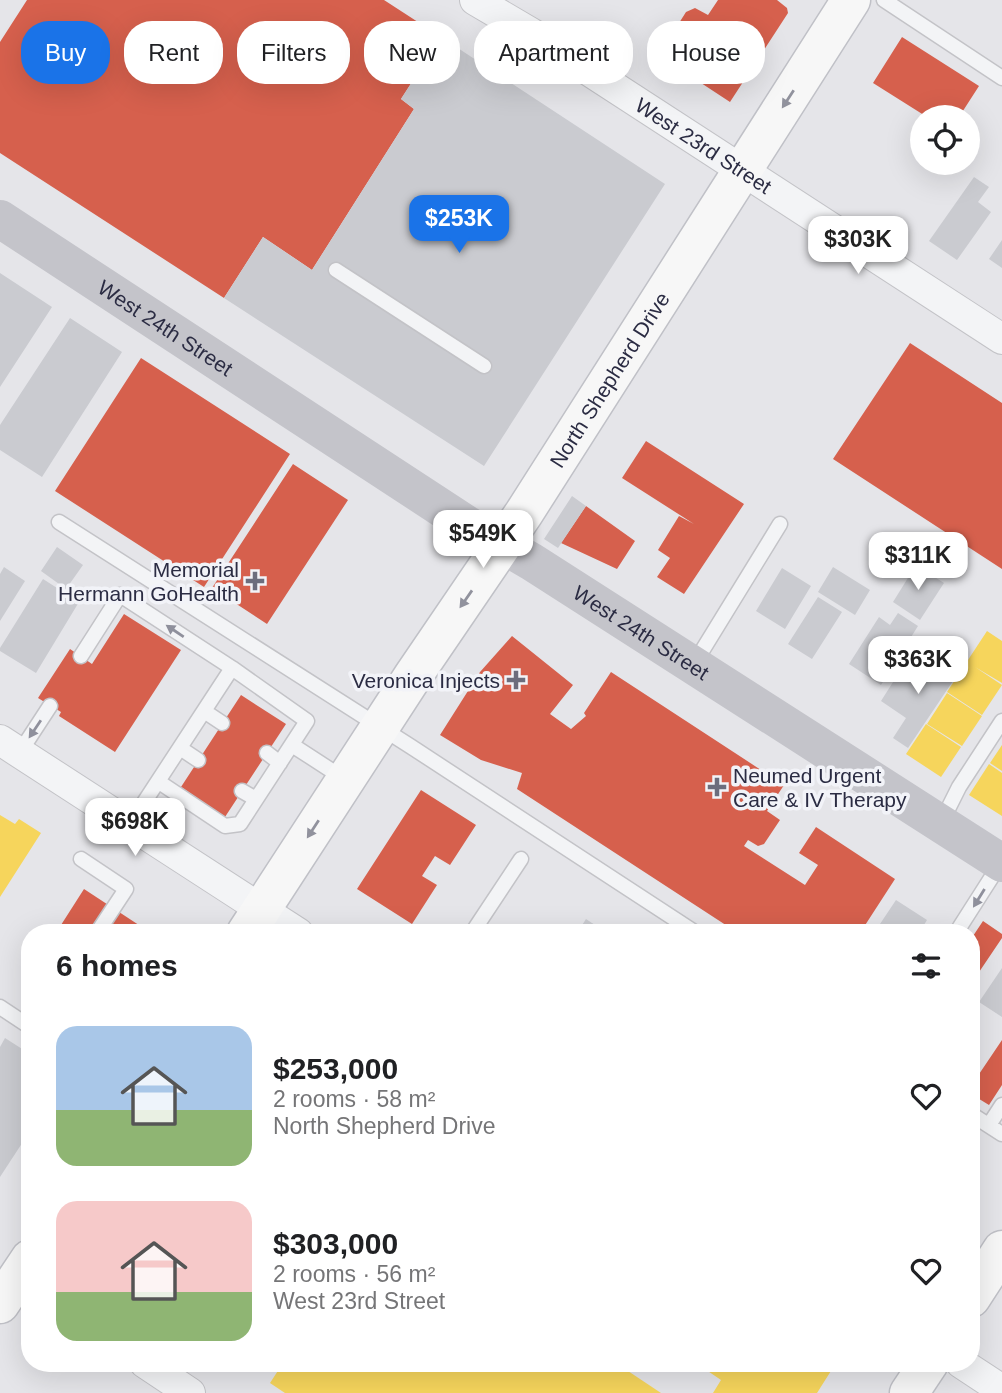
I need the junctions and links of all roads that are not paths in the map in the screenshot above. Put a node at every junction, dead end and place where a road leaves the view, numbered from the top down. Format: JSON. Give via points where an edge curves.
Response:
{"nodes":[{"id":1,"x":475,"y":0,"type":"edge"},
{"id":2,"x":851,"y":0,"type":"edge"},
{"id":3,"x":884,"y":0,"type":"edge"},
{"id":4,"x":1002,"y":78,"type":"edge"},
{"id":5,"x":741,"y":171,"type":"junction"},
{"id":6,"x":0,"y":219,"type":"edge"},
{"id":7,"x":336,"y":270,"type":"dead end"},
{"id":8,"x":1002,"y":339,"type":"edge"},
{"id":9,"x":484,"y":366,"type":"dead end"},
{"id":10,"x":60,"y":522,"type":"dead end"},
{"id":11,"x":780,"y":524,"type":"dead end"},
{"id":12,"x":501,"y":546,"type":"junction"},
{"id":13,"x":81,"y":656,"type":"dead end"},
{"id":14,"x":694,"y":665,"type":"junction"},
{"id":15,"x":232,"y":668,"type":"junction"},
{"id":16,"x":50,"y":706,"type":"dead end"},
{"id":17,"x":204,"y":711,"type":"junction"},
{"id":18,"x":1002,"y":721,"type":"edge"},
{"id":19,"x":222,"y":723,"type":"dead end"},
{"id":20,"x":379,"y":727,"type":"junction"},
{"id":21,"x":292,"y":745,"type":"junction"},
{"id":22,"x":10,"y":746,"type":"edge"},
{"id":23,"x":180,"y":748,"type":"junction"},
{"id":24,"x":267,"y":754,"type":"dead end"},
{"id":25,"x":198,"y":760,"type":"dead end"},
{"id":26,"x":280,"y":763,"type":"junction"},
{"id":27,"x":345,"y":780,"type":"junction"},
{"id":28,"x":159,"y":782,"type":"junction"},
{"id":29,"x":242,"y":791,"type":"dead end"},
{"id":30,"x":256,"y":799,"type":"junction"},
{"id":31,"x":131,"y":824,"type":"junction"},
{"id":32,"x":940,"y":824,"type":"junction"},
{"id":33,"x":81,"y":859,"type":"dead end"},
{"id":34,"x":521,"y":859,"type":"dead end"},
{"id":35,"x":1002,"y":863,"type":"edge"},
{"id":36,"x":253,"y":921,"type":"edge"},
{"id":37,"x":103,"y":924,"type":"edge"},
{"id":38,"x":478,"y":924,"type":"edge"},
{"id":39,"x":682,"y":924,"type":"edge"},
{"id":40,"x":962,"y":924,"type":"edge"},
{"id":41,"x":0,"y":1007,"type":"edge"},
{"id":42,"x":21,"y":1021,"type":"edge"},
{"id":43,"x":1002,"y":1105,"type":"edge"},
{"id":44,"x":980,"y":1120,"type":"edge"},
{"id":45,"x":989,"y":1125,"type":"junction"},
{"id":46,"x":1002,"y":1134,"type":"edge"},
{"id":47,"x":158,"y":1372,"type":"edge"},
{"id":48,"x":923,"y":1372,"type":"edge"},
{"id":49,"x":975,"y":1372,"type":"edge"},
{"id":50,"x":1002,"y":1390,"type":"edge"},
{"id":51,"x":190,"y":1393,"type":"edge"},
{"id":52,"x":909,"y":1393,"type":"edge"}],
"edges":[{"from":1,"to":5,"type":"street","name":"West 23rd Street"},
{"from":2,"to":5,"type":"main road","name":"North Shepherd Drive","one_way":true},
{"from":3,"to":4,"type":"lane"},
{"from":5,"to":8,"type":"street","name":"West 23rd Street"},
{"from":5,"to":12,"type":"main road","name":"North Shepherd Drive"},
{"from":6,"to":12,"type":"street","name":"West 24th Street"},
{"from":7,"to":9,"type":"lane"},
{"from":10,"to":20,"type":"lane"},
{"from":11,"to":14,"type":"lane"},
{"from":12,"to":14,"type":"street","name":"West 24th Street"},
{"from":12,"to":20,"type":"main road","name":"North Shepherd Drive","one_way":true},
{"from":15,"to":13,"type":"lane","one_way":true,"via":[[120,594]]},
{"from":14,"to":32,"type":"street","name":"West 24th Street"},
{"from":15,"to":17,"type":"lane"},
{"from":15,"to":21,"type":"lane","via":[[307,721]]},
{"from":16,"to":22,"type":"lane","one_way":true},
{"from":17,"to":19,"type":"lane"},
{"from":17,"to":23,"type":"lane"},
{"from":18,"to":32,"type":"lane"},
{"from":20,"to":27,"type":"main road","name":"North Shepherd Drive"},
{"from":20,"to":39,"type":"lane"},
{"from":21,"to":26,"type":"lane"},
{"from":21,"to":27,"type":"lane"},
{"from":22,"to":31,"type":"street"},
{"from":23,"to":25,"type":"lane"},
{"from":23,"to":28,"type":"lane"},
{"from":24,"to":26,"type":"lane"},
{"from":26,"to":30,"type":"lane"},
{"from":27,"to":36,"type":"main road","name":"North Shepherd Drive","one_way":true},
{"from":28,"to":30,"type":"lane","via":[[225,825],[240,824]]},
{"from":28,"to":31,"type":"lane"},
{"from":29,"to":30,"type":"lane"},
{"from":31,"to":36,"type":"street"},
{"from":32,"to":35,"type":"street","name":"West 24th Street"},
{"from":33,"to":37,"type":"lane","via":[[125,889]]},
{"from":34,"to":38,"type":"lane"},
{"from":35,"to":40,"type":"lane","one_way":true},
{"from":41,"to":42,"type":"lane"},
{"from":43,"to":45,"type":"lane"},
{"from":44,"to":45,"type":"lane"},
{"from":45,"to":46,"type":"lane"},
{"from":47,"to":51,"type":"street"},
{"from":48,"to":52,"type":"main road"},
{"from":49,"to":50,"type":"street"}]}
